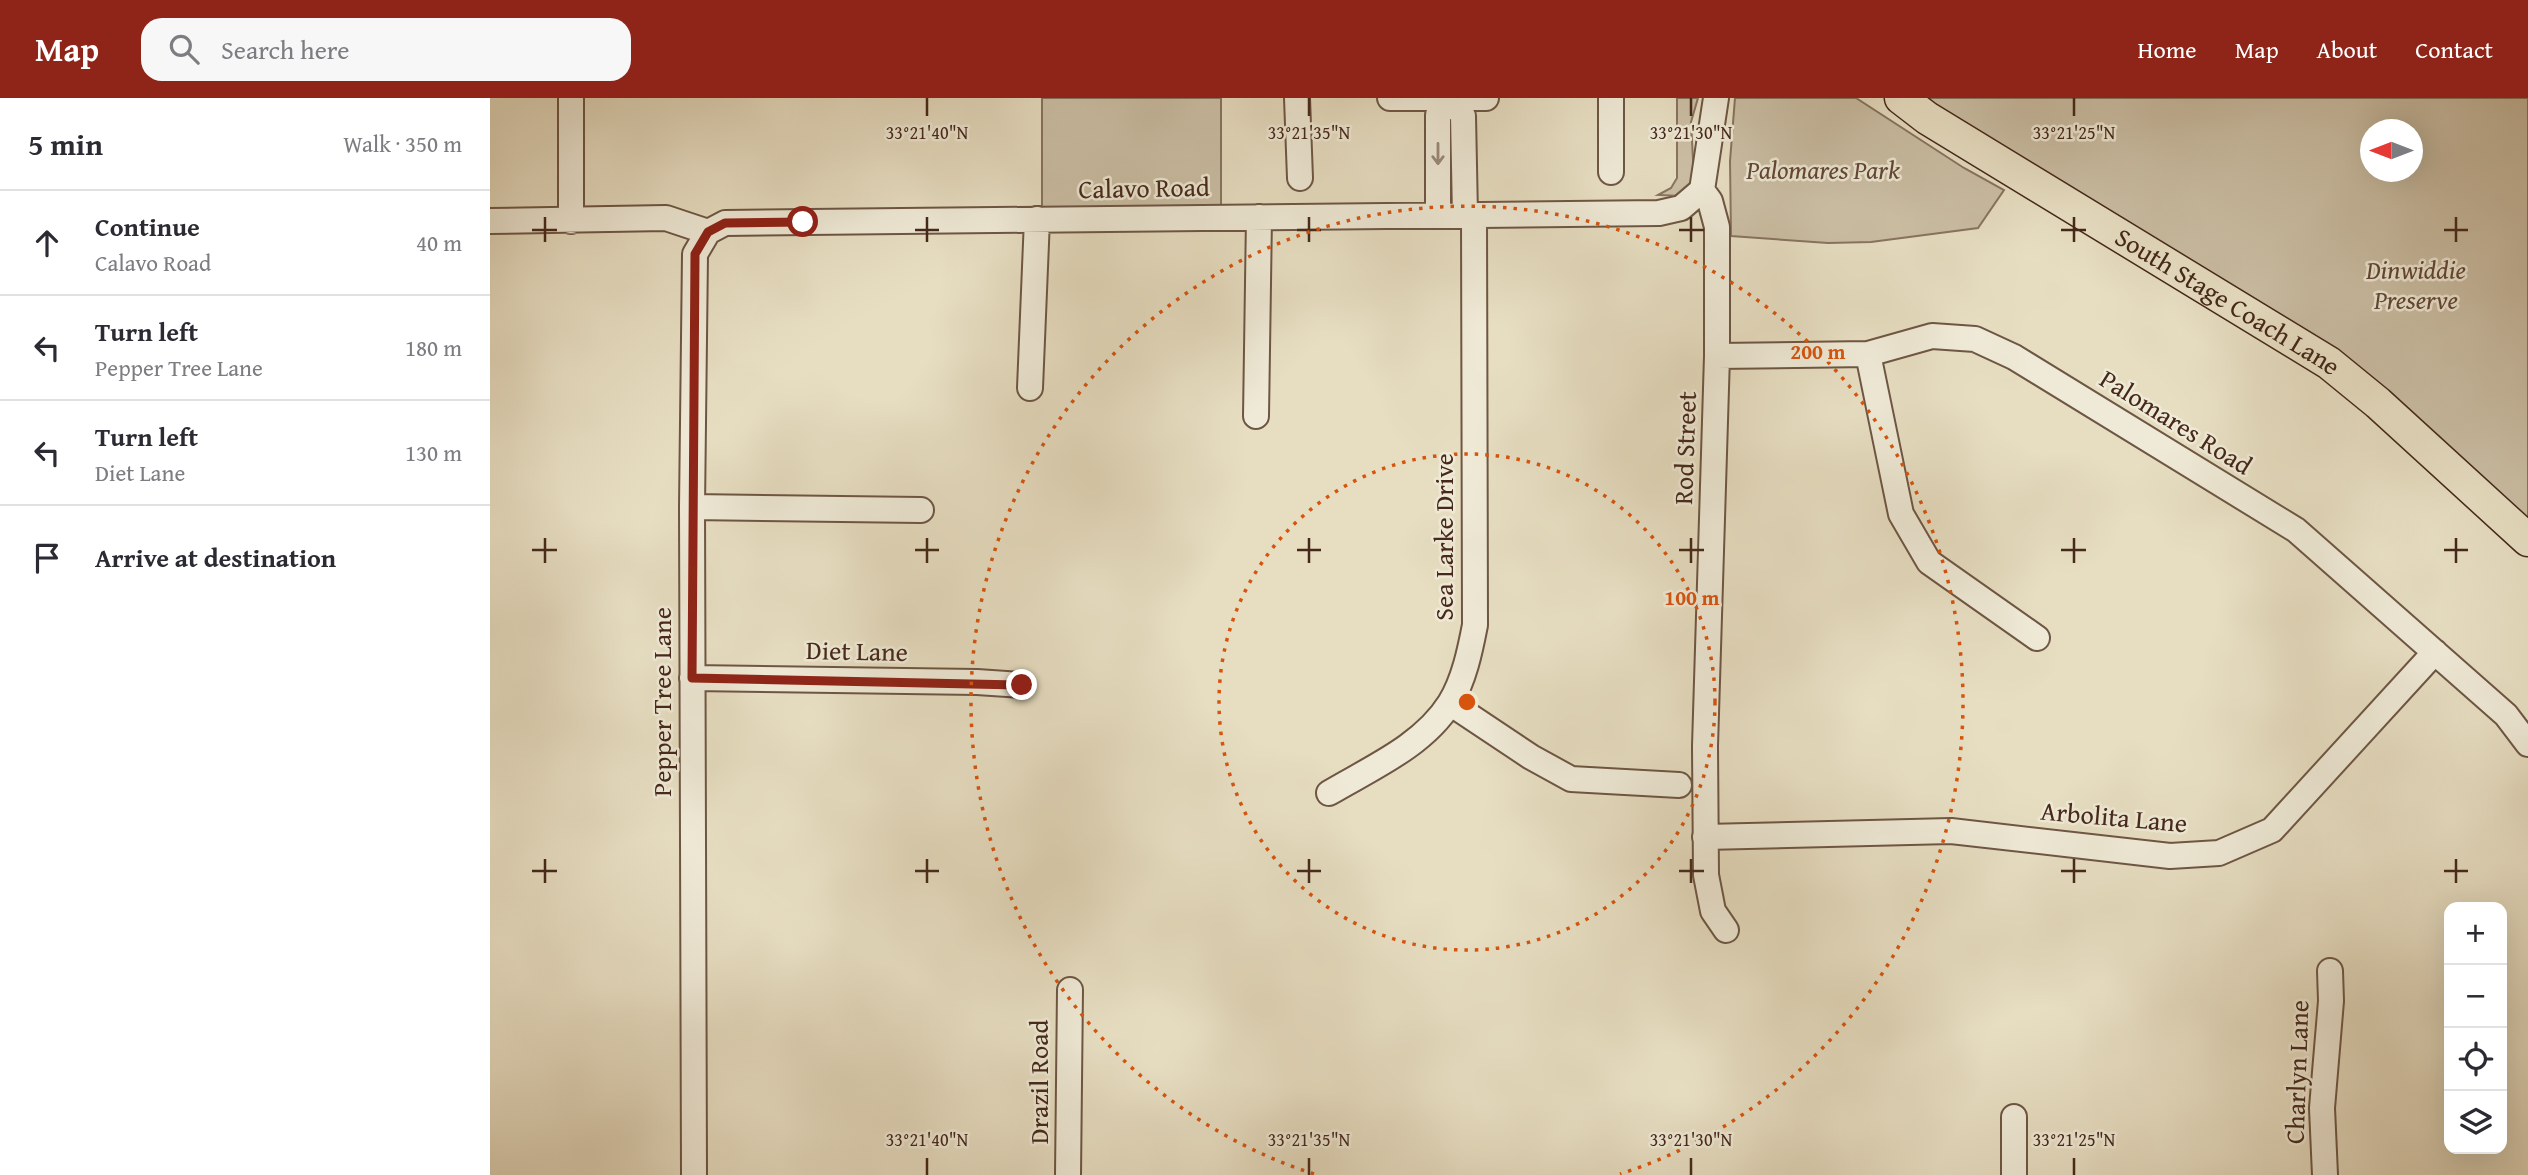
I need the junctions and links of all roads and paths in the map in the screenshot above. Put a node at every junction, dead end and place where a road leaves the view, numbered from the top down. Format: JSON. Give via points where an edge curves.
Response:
{"nodes":[{"id":1,"x":571,"y":98,"type":"edge"},
{"id":2,"x":1297,"y":98,"type":"edge"},
{"id":3,"x":1390,"y":98,"type":"edge"},
{"id":4,"x":1486,"y":98,"type":"edge"},
{"id":5,"x":1611,"y":98,"type":"edge"},
{"id":6,"x":1716,"y":98,"type":"edge"},
{"id":7,"x":1901,"y":98,"type":"edge"},
{"id":8,"x":1452,"y":99,"type":"edge"},
{"id":9,"x":1611,"y":172,"type":"dead end"},
{"id":10,"x":1300,"y":178,"type":"dead end"},
{"id":11,"x":1702,"y":190,"type":"junction"},
{"id":12,"x":1438,"y":214,"type":"junction"},
{"id":13,"x":1470,"y":215,"type":"junction"},
{"id":14,"x":1259,"y":217,"type":"junction"},
{"id":15,"x":1037,"y":219,"type":"junction"},
{"id":16,"x":490,"y":221,"type":"edge"},
{"id":17,"x":571,"y":221,"type":"junction"},
{"id":18,"x":708,"y":232,"type":"junction"},
{"id":19,"x":1868,"y":354,"type":"junction"},
{"id":20,"x":1717,"y":356,"type":"junction"},
{"id":21,"x":1030,"y":387,"type":"dead end"},
{"id":22,"x":1256,"y":416,"type":"dead end"},
{"id":23,"x":692,"y":507,"type":"junction"},
{"id":24,"x":921,"y":510,"type":"dead end"},
{"id":25,"x":2528,"y":540,"type":"edge"},
{"id":26,"x":2037,"y":638,"type":"dead end"},
{"id":27,"x":2434,"y":652,"type":"junction"},
{"id":28,"x":692,"y":678,"type":"junction"},
{"id":29,"x":1022,"y":685,"type":"dead end"},
{"id":30,"x":1450,"y":703,"type":"junction"},
{"id":31,"x":2528,"y":744,"type":"edge"},
{"id":32,"x":1679,"y":785,"type":"dead end"},
{"id":33,"x":1329,"y":793,"type":"dead end"},
{"id":34,"x":1706,"y":837,"type":"junction"},
{"id":35,"x":1726,"y":930,"type":"dead end"},
{"id":36,"x":2330,"y":971,"type":"dead end"},
{"id":37,"x":1070,"y":990,"type":"dead end"},
{"id":38,"x":2014,"y":1117,"type":"dead end"},
{"id":39,"x":694,"y":1175,"type":"edge"},
{"id":40,"x":1068,"y":1175,"type":"edge"},
{"id":41,"x":2014,"y":1175,"type":"edge"},
{"id":42,"x":2325,"y":1175,"type":"edge"}],
"edges":[{"from":1,"to":17,"type":"street"},
{"from":2,"to":10,"type":"street"},
{"from":3,"to":8,"type":"street"},
{"from":4,"to":8,"type":"street"},
{"from":5,"to":9,"type":"street"},
{"from":6,"to":11,"type":"street"},
{"from":7,"to":25,"type":"main road","name":"South Stage Coach Lane","via":[[2329,363]]},
{"from":8,"to":12,"type":"street","one_way":true,"via":[[1438,115]]},
{"from":8,"to":13,"type":"street","name":"Sea Larke Drive","via":[[1463,116]]},
{"from":11,"to":13,"type":"street","name":"Calavo Road","via":[[1681,208],[1659,213]]},
{"from":11,"to":20,"type":"street","name":"Rod Street","via":[[1717,227]]},
{"from":12,"to":13,"type":"street","name":"Calavo Road"},
{"from":12,"to":14,"type":"street","name":"Calavo Road"},
{"from":13,"to":30,"type":"street","name":"Sea Larke Drive","via":[[1475,625]]},
{"from":14,"to":15,"type":"street","name":"Calavo Road"},
{"from":14,"to":22,"type":"street"},
{"from":15,"to":18,"type":"street","name":"Calavo Road","via":[[725,223]]},
{"from":15,"to":21,"type":"street"},
{"from":16,"to":17,"type":"street"},
{"from":17,"to":18,"type":"street","via":[[666,218]]},
{"from":18,"to":23,"type":"street","name":"Pepper Tree Lane","via":[[695,254]]},
{"from":19,"to":20,"type":"street","name":"Palomares Road"},
{"from":19,"to":26,"type":"street","via":[[1901,514],[1929,562]]},
{"from":19,"to":27,"type":"street","name":"Palomares Road","via":[[1932,337],[1975,340],[2014,357],[2295,530]]},
{"from":20,"to":34,"type":"street","name":"Rod Street"},
{"from":23,"to":24,"type":"street"},
{"from":23,"to":28,"type":"street","name":"Pepper Tree Lane"},
{"from":27,"to":31,"type":"street","name":"Palomares Road","via":[[2506,715]]},
{"from":27,"to":34,"type":"street","name":"Arbolita Lane","via":[[2272,830],[2219,853],[2170,856],[1951,831]]},
{"from":28,"to":29,"type":"street","name":"Diet Lane"},
{"from":28,"to":39,"type":"street","name":"Pepper Tree Lane"},
{"from":30,"to":32,"type":"street","via":[[1572,779]]},
{"from":30,"to":33,"type":"street","name":"Sea Larke Drive","via":[[1413,743]]},
{"from":34,"to":35,"type":"street","name":"Rod Street","via":[[1708,897]]},
{"from":36,"to":42,"type":"street","name":"Charlyn Lane","via":[[2322,1108]]},
{"from":37,"to":40,"type":"street","name":"Drazil Road"},
{"from":38,"to":41,"type":"street"}]}
